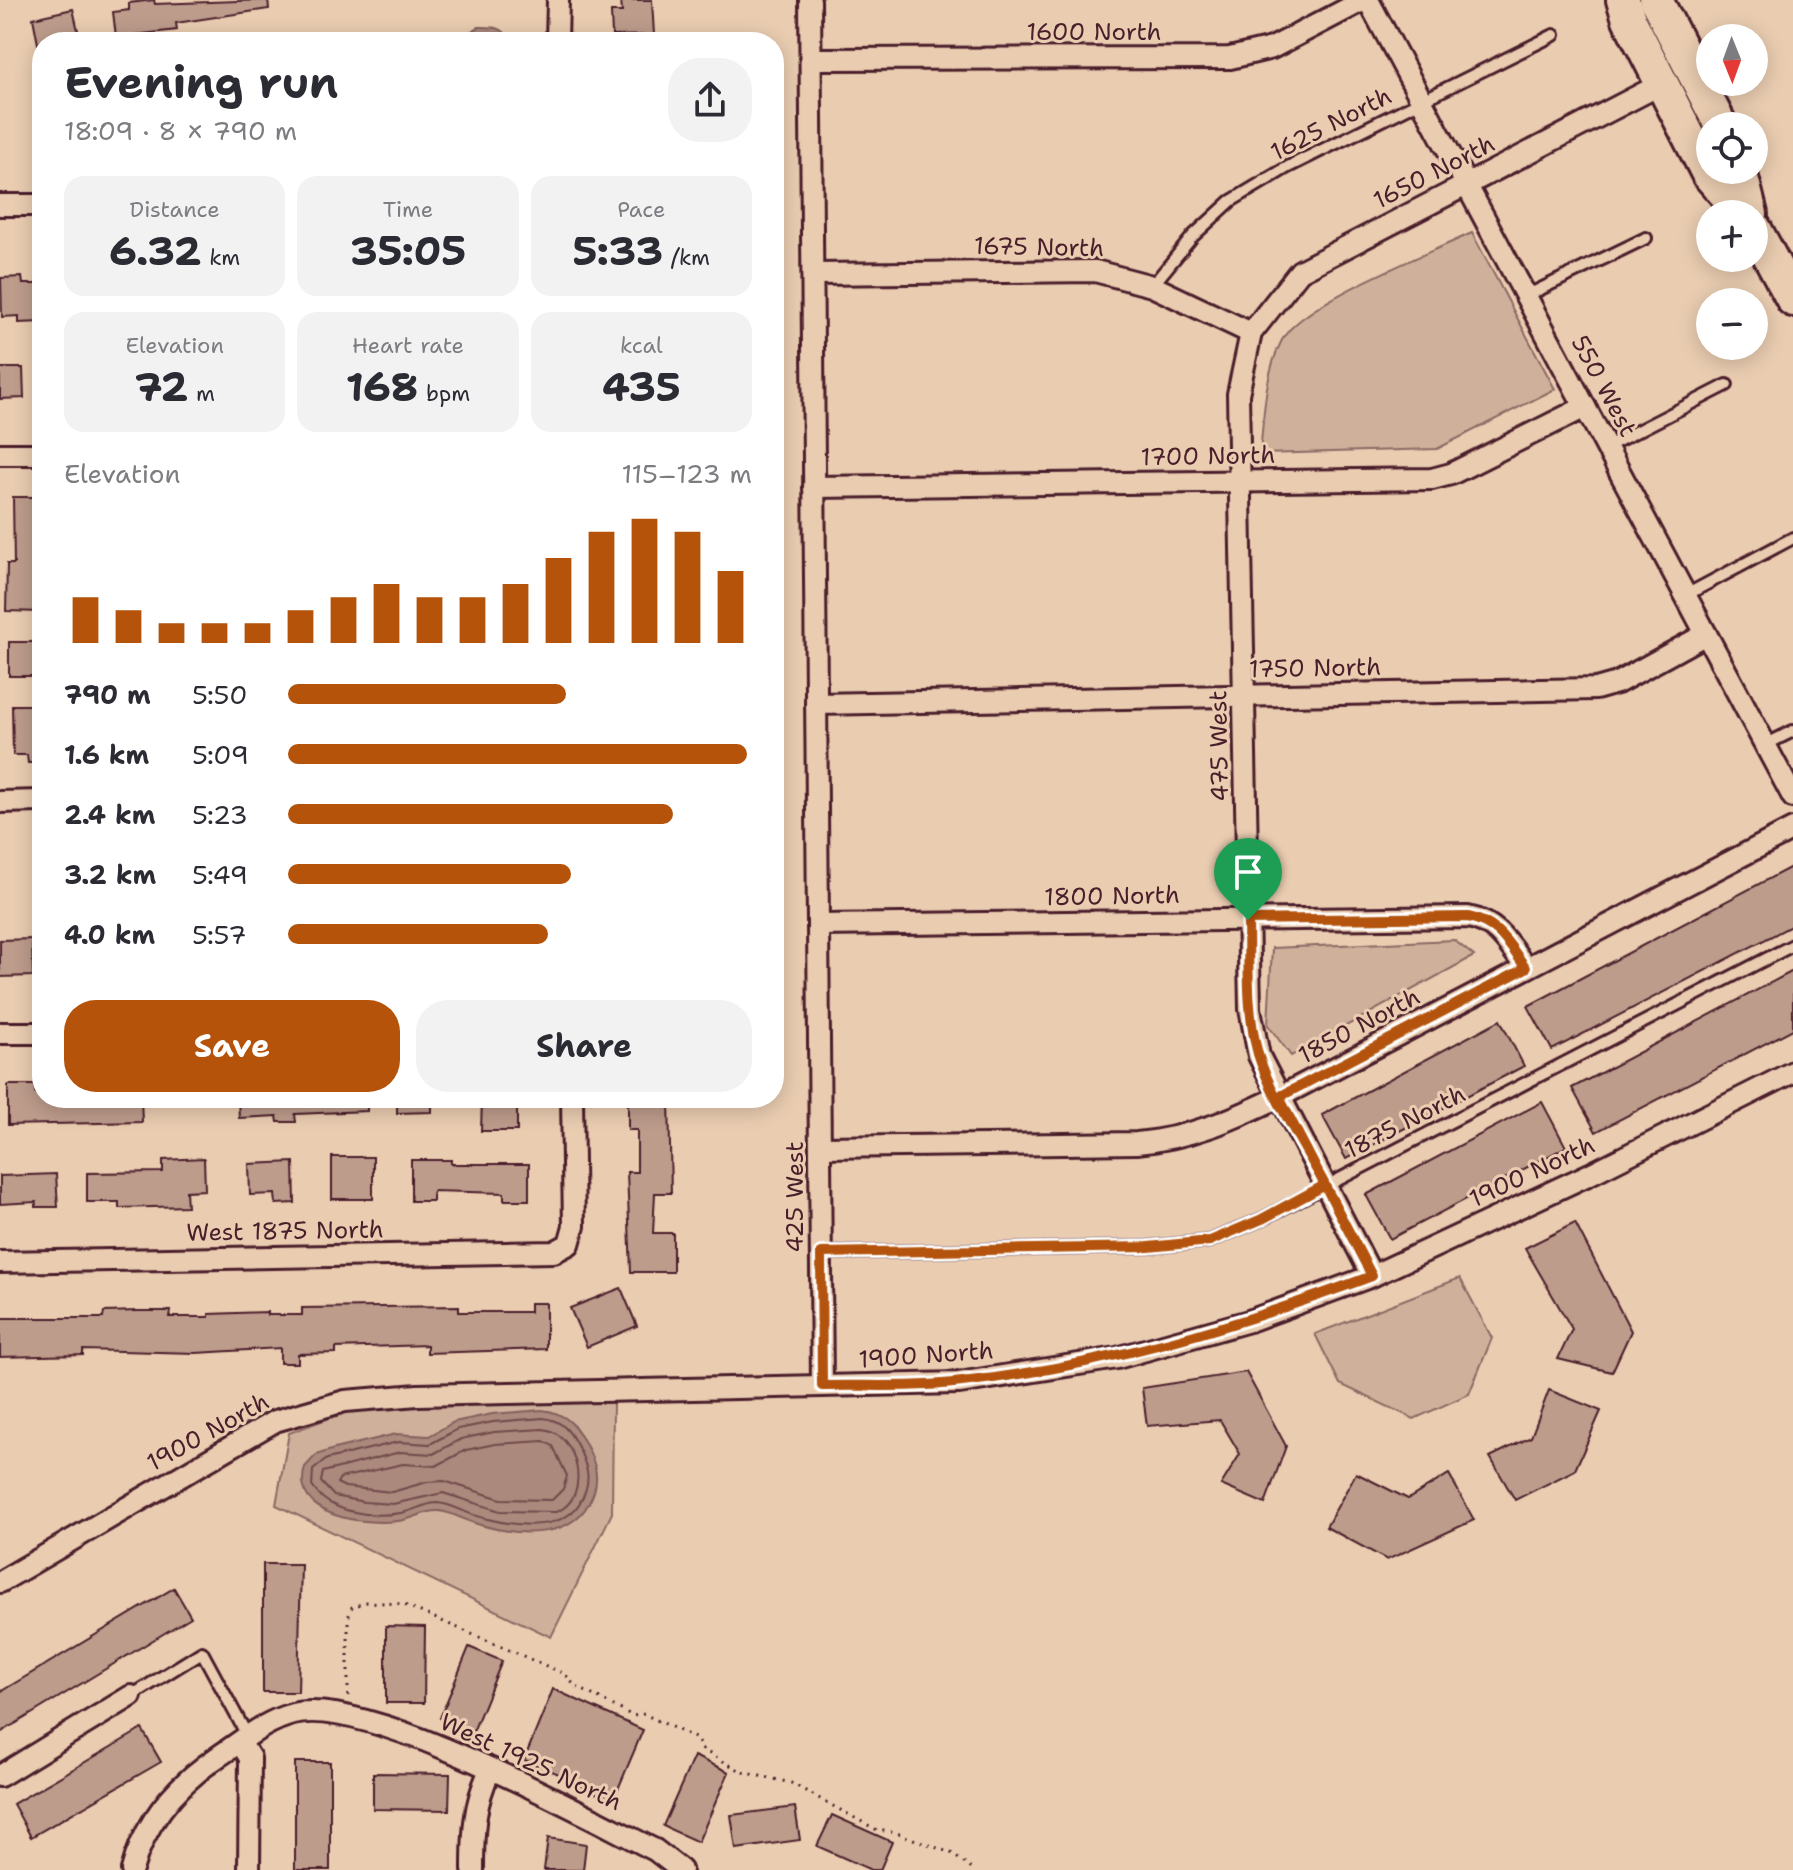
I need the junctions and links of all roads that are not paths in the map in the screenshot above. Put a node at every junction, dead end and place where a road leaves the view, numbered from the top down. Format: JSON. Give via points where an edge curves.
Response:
{"nodes":[{"id":1,"x":558,"y":0,"type":"edge"},
{"id":2,"x":810,"y":0,"type":"edge"},
{"id":3,"x":1366,"y":0,"type":"edge"},
{"id":4,"x":1623,"y":0,"type":"edge"},
{"id":5,"x":1656,"y":0,"type":"edge"},
{"id":6,"x":557,"y":32,"type":"edge"},
{"id":7,"x":1554,"y":35,"type":"dead end"},
{"id":8,"x":811,"y":59,"type":"junction"},
{"id":9,"x":1663,"y":83,"type":"junction"},
{"id":10,"x":1422,"y":100,"type":"junction"},
{"id":11,"x":1714,"y":112,"type":"edge"},
{"id":12,"x":1466,"y":184,"type":"junction"},
{"id":13,"x":1731,"y":200,"type":"edge"},
{"id":14,"x":0,"y":205,"type":"edge"},
{"id":15,"x":32,"y":205,"type":"edge"},
{"id":16,"x":1646,"y":238,"type":"dead end"},
{"id":17,"x":1768,"y":253,"type":"edge"},
{"id":18,"x":813,"y":274,"type":"junction"},
{"id":19,"x":1152,"y":286,"type":"junction"},
{"id":20,"x":1526,"y":296,"type":"junction"},
{"id":21,"x":1793,"y":300,"type":"edge"},
{"id":22,"x":1251,"y":333,"type":"junction"},
{"id":23,"x":1727,"y":385,"type":"dead end"},
{"id":24,"x":1585,"y":407,"type":"junction"},
{"id":25,"x":1606,"y":447,"type":"junction"},
{"id":26,"x":0,"y":454,"type":"edge"},
{"id":27,"x":32,"y":454,"type":"edge"},
{"id":28,"x":1239,"y":482,"type":"junction"},
{"id":29,"x":814,"y":487,"type":"junction"},
{"id":30,"x":1793,"y":538,"type":"edge"},
{"id":31,"x":1686,"y":595,"type":"junction"},
{"id":32,"x":1706,"y":634,"type":"junction"},
{"id":33,"x":1244,"y":696,"type":"junction"},
{"id":34,"x":816,"y":704,"type":"junction"},
{"id":35,"x":1793,"y":731,"type":"edge"},
{"id":36,"x":1765,"y":745,"type":"junction"},
{"id":37,"x":1793,"y":797,"type":"edge"},
{"id":38,"x":32,"y":801,"type":"edge"},
{"id":39,"x":0,"y":802,"type":"edge"},
{"id":40,"x":1793,"y":829,"type":"edge"},
{"id":41,"x":1248,"y":920,"type":"junction"},
{"id":42,"x":818,"y":925,"type":"junction"},
{"id":43,"x":1793,"y":945,"type":"edge"},
{"id":44,"x":1526,"y":968,"type":"junction"},
{"id":45,"x":0,"y":1033,"type":"edge"},
{"id":46,"x":32,"y":1033,"type":"edge"},
{"id":47,"x":1793,"y":1072,"type":"edge"},
{"id":48,"x":1279,"y":1097,"type":"junction"},
{"id":49,"x":572,"y":1108,"type":"edge"},
{"id":50,"x":820,"y":1147,"type":"junction"},
{"id":51,"x":1325,"y":1185,"type":"junction"},
{"id":52,"x":821,"y":1253,"type":"junction"},
{"id":53,"x":0,"y":1262,"type":"edge"},
{"id":54,"x":1372,"y":1276,"type":"junction"},
{"id":55,"x":822,"y":1386,"type":"junction"},
{"id":56,"x":0,"y":1582,"type":"edge"},
{"id":57,"x":131,"y":1696,"type":"joint"},
{"id":58,"x":244,"y":1740,"type":"junction"},
{"id":59,"x":490,"y":1770,"type":"junction"},
{"id":60,"x":0,"y":1776,"type":"edge"},
{"id":61,"x":132,"y":1869,"type":"edge"},
{"id":62,"x":249,"y":1870,"type":"edge"},
{"id":63,"x":473,"y":1870,"type":"edge"},
{"id":64,"x":681,"y":1870,"type":"edge"}],
"edges":[{"from":1,"to":6,"type":"street"},
{"from":2,"to":8,"type":"street","name":"425 West"},
{"from":3,"to":8,"type":"street","name":"1600 North","via":[[1272,48],[1230,58]]},
{"from":3,"to":10,"type":"street","name":"550 West"},
{"from":4,"to":9,"type":"main road"},
{"from":5,"to":11,"type":"main road"},
{"from":7,"to":10,"type":"lane","name":"1625 North"},
{"from":8,"to":18,"type":"street","name":"425 West"},
{"from":9,"to":12,"type":"street","name":"1650 North"},
{"from":9,"to":13,"type":"main road","via":[[1708,174]]},
{"from":10,"to":12,"type":"street","name":"550 West"},
{"from":10,"to":19,"type":"lane","name":"1625 North","via":[[1231,201],[1193,236]]},
{"from":12,"to":20,"type":"street","name":"550 West"},
{"from":12,"to":22,"type":"street","name":"1650 North","via":[[1300,271]]},
{"from":14,"to":15,"type":"street"},
{"from":16,"to":20,"type":"lane"},
{"from":17,"to":21,"type":"main road"},
{"from":18,"to":19,"type":"street","name":"1675 North","via":[[1095,271]]},
{"from":18,"to":29,"type":"street","name":"425 West"},
{"from":19,"to":22,"type":"street","name":"1675 North"},
{"from":20,"to":24,"type":"street","name":"550 West"},
{"from":22,"to":28,"type":"street","name":"475 West","via":[[1238,394]]},
{"from":23,"to":25,"type":"lane"},
{"from":24,"to":25,"type":"street","name":"550 West"},
{"from":24,"to":28,"type":"street","name":"1700 North","via":[[1432,479]]},
{"from":25,"to":31,"type":"street","name":"550 West"},
{"from":26,"to":27,"type":"street"},
{"from":28,"to":29,"type":"street","name":"1700 North"},
{"from":28,"to":33,"type":"street","name":"475 West"},
{"from":29,"to":34,"type":"street","name":"425 West"},
{"from":30,"to":31,"type":"lane"},
{"from":31,"to":32,"type":"street","name":"550 West"},
{"from":32,"to":33,"type":"street","name":"1750 North","via":[[1617,683],[1596,689]]},
{"from":32,"to":36,"type":"street","name":"550 West"},
{"from":33,"to":34,"type":"street","name":"1750 North"},
{"from":33,"to":41,"type":"street","name":"475 West"},
{"from":34,"to":42,"type":"street","name":"425 West"},
{"from":35,"to":36,"type":"lane"},
{"from":36,"to":37,"type":"street","name":"550 West"},
{"from":38,"to":39,"type":"street"},
{"from":40,"to":44,"type":"street","name":"1850 North"},
{"from":41,"to":42,"type":"street","name":"1800 North"},
{"from":41,"to":44,"type":"street","name":"1800 North","via":[[1486,920]]},
{"from":41,"to":48,"type":"street","name":"475 West","via":[[1250,1009],[1259,1056]]},
{"from":42,"to":50,"type":"street","name":"425 West"},
{"from":43,"to":51,"type":"lane","name":"1875 North"},
{"from":44,"to":48,"type":"street","name":"1850 North"},
{"from":45,"to":46,"type":"street"},
{"from":47,"to":54,"type":"street","name":"1900 North"},
{"from":48,"to":50,"type":"street","name":"1850 North","via":[[1209,1130],[1173,1140]]},
{"from":48,"to":51,"type":"street","name":"475 West"},
{"from":49,"to":53,"type":"street","name":"West 1875 North","via":[[574,1226],[569,1244],[554,1252]]},
{"from":50,"to":52,"type":"street","name":"425 West"},
{"from":51,"to":52,"type":"lane","name":"1875 North","via":[[1210,1241],[1148,1247]]},
{"from":51,"to":54,"type":"street","name":"475 West"},
{"from":52,"to":55,"type":"street","name":"425 West"},
{"from":54,"to":55,"type":"street","name":"1900 North","via":[[1249,1321],[1094,1363],[959,1383]]},
{"from":55,"to":56,"type":"street","name":"1900 North","via":[[345,1401],[275,1421]]},
{"from":57,"to":58,"type":"lane","via":[[202,1652]]},
{"from":57,"to":60,"type":"street"},
{"from":58,"to":59,"type":"street","name":"West 1925 North","via":[[294,1714],[328,1714],[436,1743]]},
{"from":58,"to":61,"type":"street","name":"West 1925 North","via":[[194,1772],[171,1796],[144,1833]]},
{"from":58,"to":62,"type":"street","via":[[250,1758]]},
{"from":59,"to":63,"type":"street","via":[[473,1818]]},
{"from":59,"to":64,"type":"street","name":"West 1925 North","via":[[655,1850]]}]}
